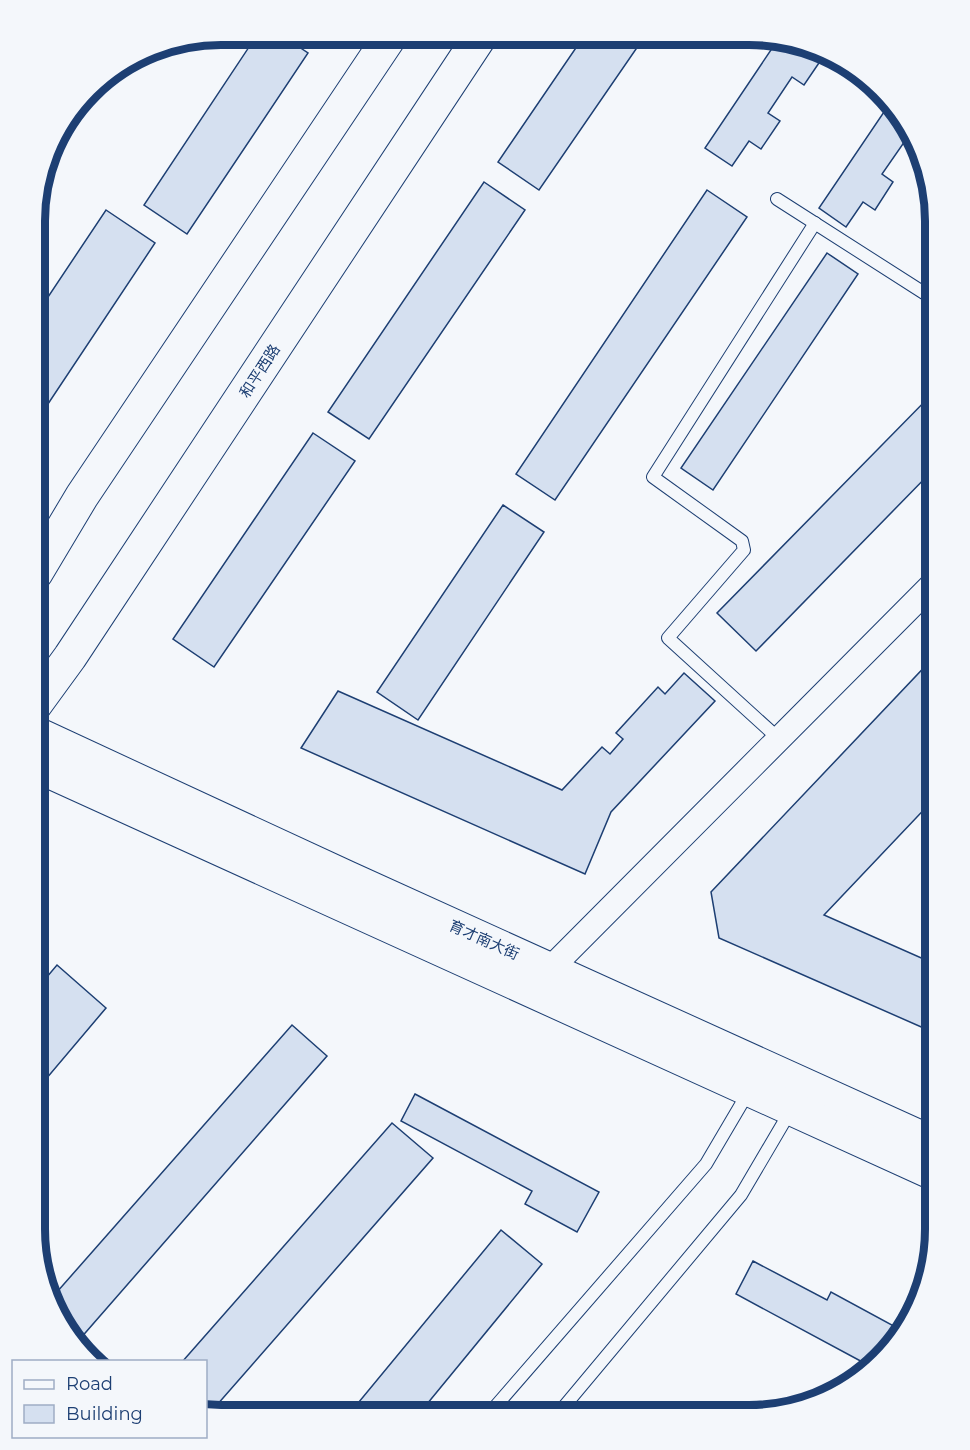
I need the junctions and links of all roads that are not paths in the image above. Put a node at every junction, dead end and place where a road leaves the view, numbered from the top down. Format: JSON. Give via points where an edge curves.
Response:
{"nodes":[{"id":1,"x":384,"y":45,"type":"edge"},
{"id":2,"x":474,"y":45,"type":"edge"},
{"id":3,"x":777,"y":199,"type":"dead end"},
{"id":4,"x":815,"y":223,"type":"junction"},
{"id":5,"x":925,"y":294,"type":"edge"},
{"id":6,"x":45,"y":558,"type":"edge"},
{"id":7,"x":925,"y":597,"type":"edge"},
{"id":8,"x":45,"y":691,"type":"edge"},
{"id":9,"x":45,"y":738,"type":"edge"},
{"id":10,"x":778,"y":740,"type":"junction"},
{"id":11,"x":45,"y":770,"type":"edge"},
{"id":12,"x":550,"y":969,"type":"junction"},
{"id":13,"x":749,"y":1090,"type":"junction"},
{"id":14,"x":792,"y":1109,"type":"junction"},
{"id":15,"x":925,"y":1139,"type":"edge"},
{"id":16,"x":925,"y":1169,"type":"edge"},
{"id":17,"x":497,"y":1405,"type":"edge"},
{"id":18,"x":565,"y":1405,"type":"edge"}],
"edges":[{"from":1,"to":6,"type":"main road","via":[[82,496]]},
{"from":2,"to":8,"type":"main road","name":"和平西路"},
{"from":3,"to":4,"type":"lane"},
{"from":4,"to":5,"type":"lane"},
{"from":4,"to":10,"type":"lane","via":[[652,477],[742,541],[744,550],[668,638]]},
{"from":7,"to":10,"type":"street"},
{"from":9,"to":12,"type":"main road","name":"育才南大街"},
{"from":10,"to":12,"type":"street"},
{"from":11,"to":13,"type":"main road","name":"育才南大街"},
{"from":12,"to":15,"type":"main road","name":"育才南大街"},
{"from":13,"to":14,"type":"main road","name":"育才南大街"},
{"from":13,"to":17,"type":"lane","via":[[706,1164]]},
{"from":14,"to":16,"type":"main road","name":"育才南大街"},
{"from":14,"to":18,"type":"lane","via":[[741,1195]]}]}
